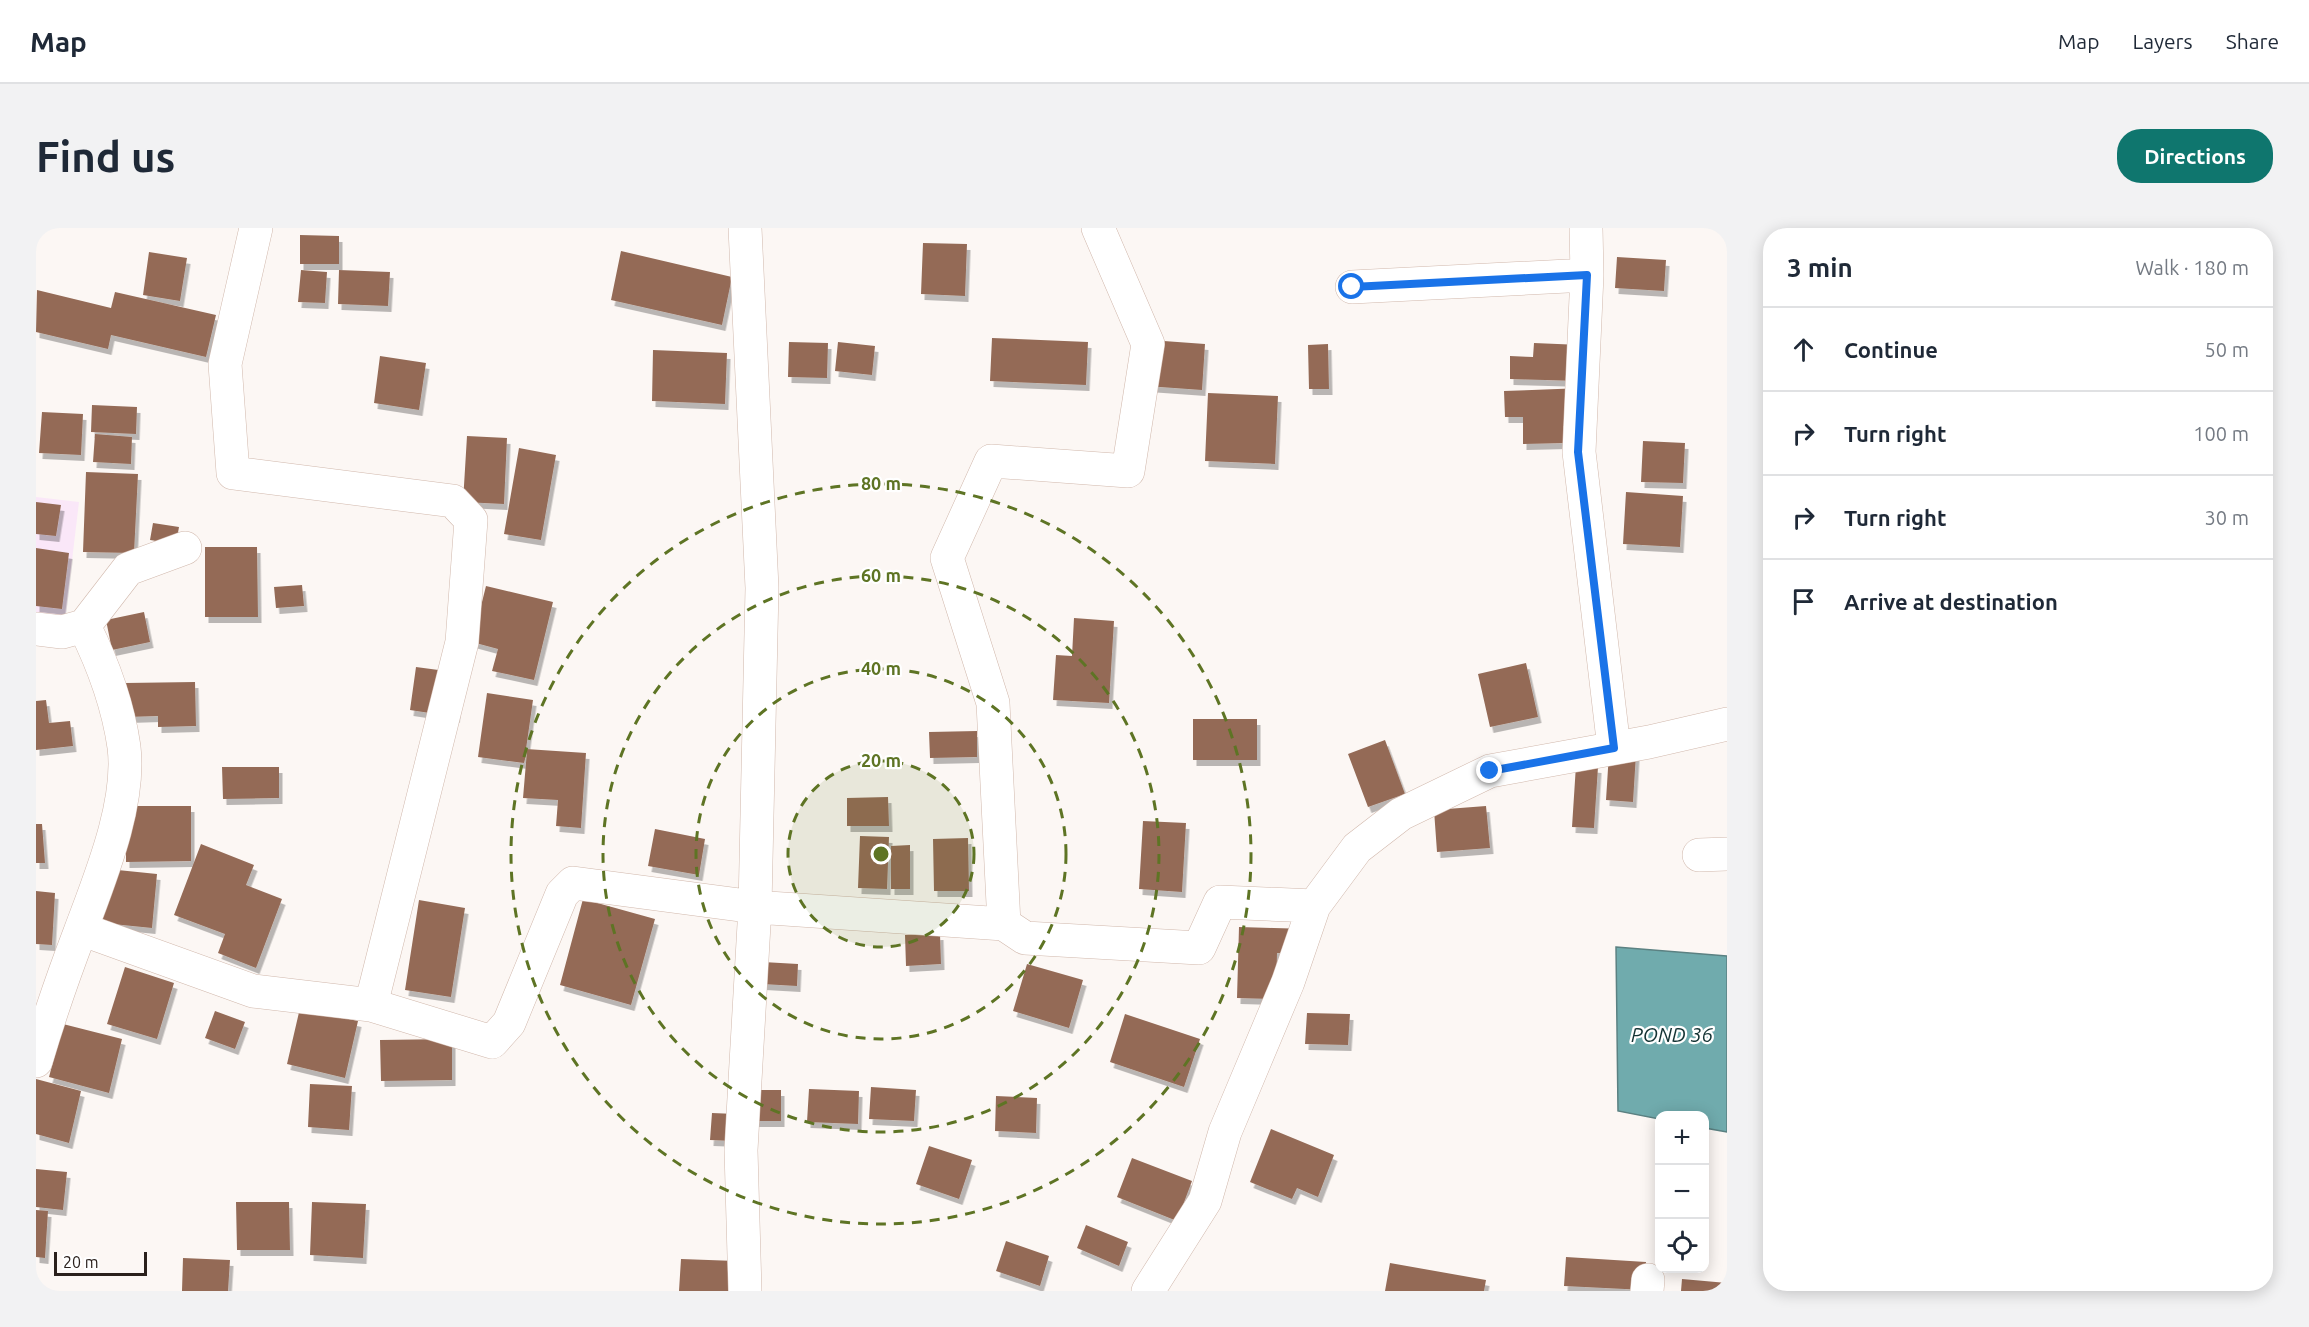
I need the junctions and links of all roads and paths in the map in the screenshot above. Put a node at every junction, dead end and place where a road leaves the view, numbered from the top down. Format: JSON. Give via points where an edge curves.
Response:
{"nodes":[{"id":1,"x":256,"y":228,"type":"edge"},
{"id":2,"x":745,"y":228,"type":"edge"},
{"id":3,"x":1098,"y":228,"type":"edge"},
{"id":4,"x":1586,"y":228,"type":"edge"},
{"id":5,"x":1587,"y":275,"type":"junction"},
{"id":6,"x":1352,"y":287,"type":"dead end"},
{"id":7,"x":185,"y":548,"type":"dead end"},
{"id":8,"x":84,"y":626,"type":"junction"},
{"id":9,"x":36,"y":628,"type":"edge"},
{"id":10,"x":1727,"y":723,"type":"edge"},
{"id":11,"x":1614,"y":748,"type":"junction"},
{"id":12,"x":1314,"y":906,"type":"junction"},
{"id":13,"x":755,"y":907,"type":"junction"},
{"id":14,"x":1004,"y":924,"type":"junction"},
{"id":15,"x":81,"y":929,"type":"junction"},
{"id":16,"x":371,"y":1005,"type":"junction"},
{"id":17,"x":36,"y":1061,"type":"edge"},
{"id":18,"x":745,"y":1291,"type":"edge"},
{"id":19,"x":1148,"y":1291,"type":"edge"}],
"edges":[{"from":1,"to":16,"type":"street","via":[[225,364],[233,473],[453,501],[471,520],[462,642]]},
{"from":2,"to":13,"type":"street","via":[[762,588]]},
{"from":3,"to":14,"type":"street","via":[[1148,344],[1128,471],[991,461],[947,558],[993,703]]},
{"from":4,"to":5,"type":"street"},
{"from":5,"to":6,"type":"street"},
{"from":5,"to":11,"type":"street","via":[[1578,452]]},
{"from":7,"to":8,"type":"street","via":[[128,568]]},
{"from":8,"to":9,"type":"street","via":[[62,632]]},
{"from":8,"to":15,"type":"street","via":[[111,693],[124,748],[122,797],[100,878]]},
{"from":10,"to":11,"type":"street"},
{"from":11,"to":12,"type":"street","via":[[1490,771],[1401,814],[1357,848]]},
{"from":12,"to":14,"type":"street","via":[[1220,903],[1199,948],[1025,938]]},
{"from":12,"to":19,"type":"street","via":[[1288,982],[1225,1132],[1205,1202]]},
{"from":13,"to":14,"type":"street"},
{"from":13,"to":16,"type":"street","via":[[573,883],[562,894],[509,1023],[492,1042]]},
{"from":13,"to":18,"type":"street","via":[[741,1150]]},
{"from":15,"to":16,"type":"street","via":[[253,992]]},
{"from":15,"to":17,"type":"street"}]}
